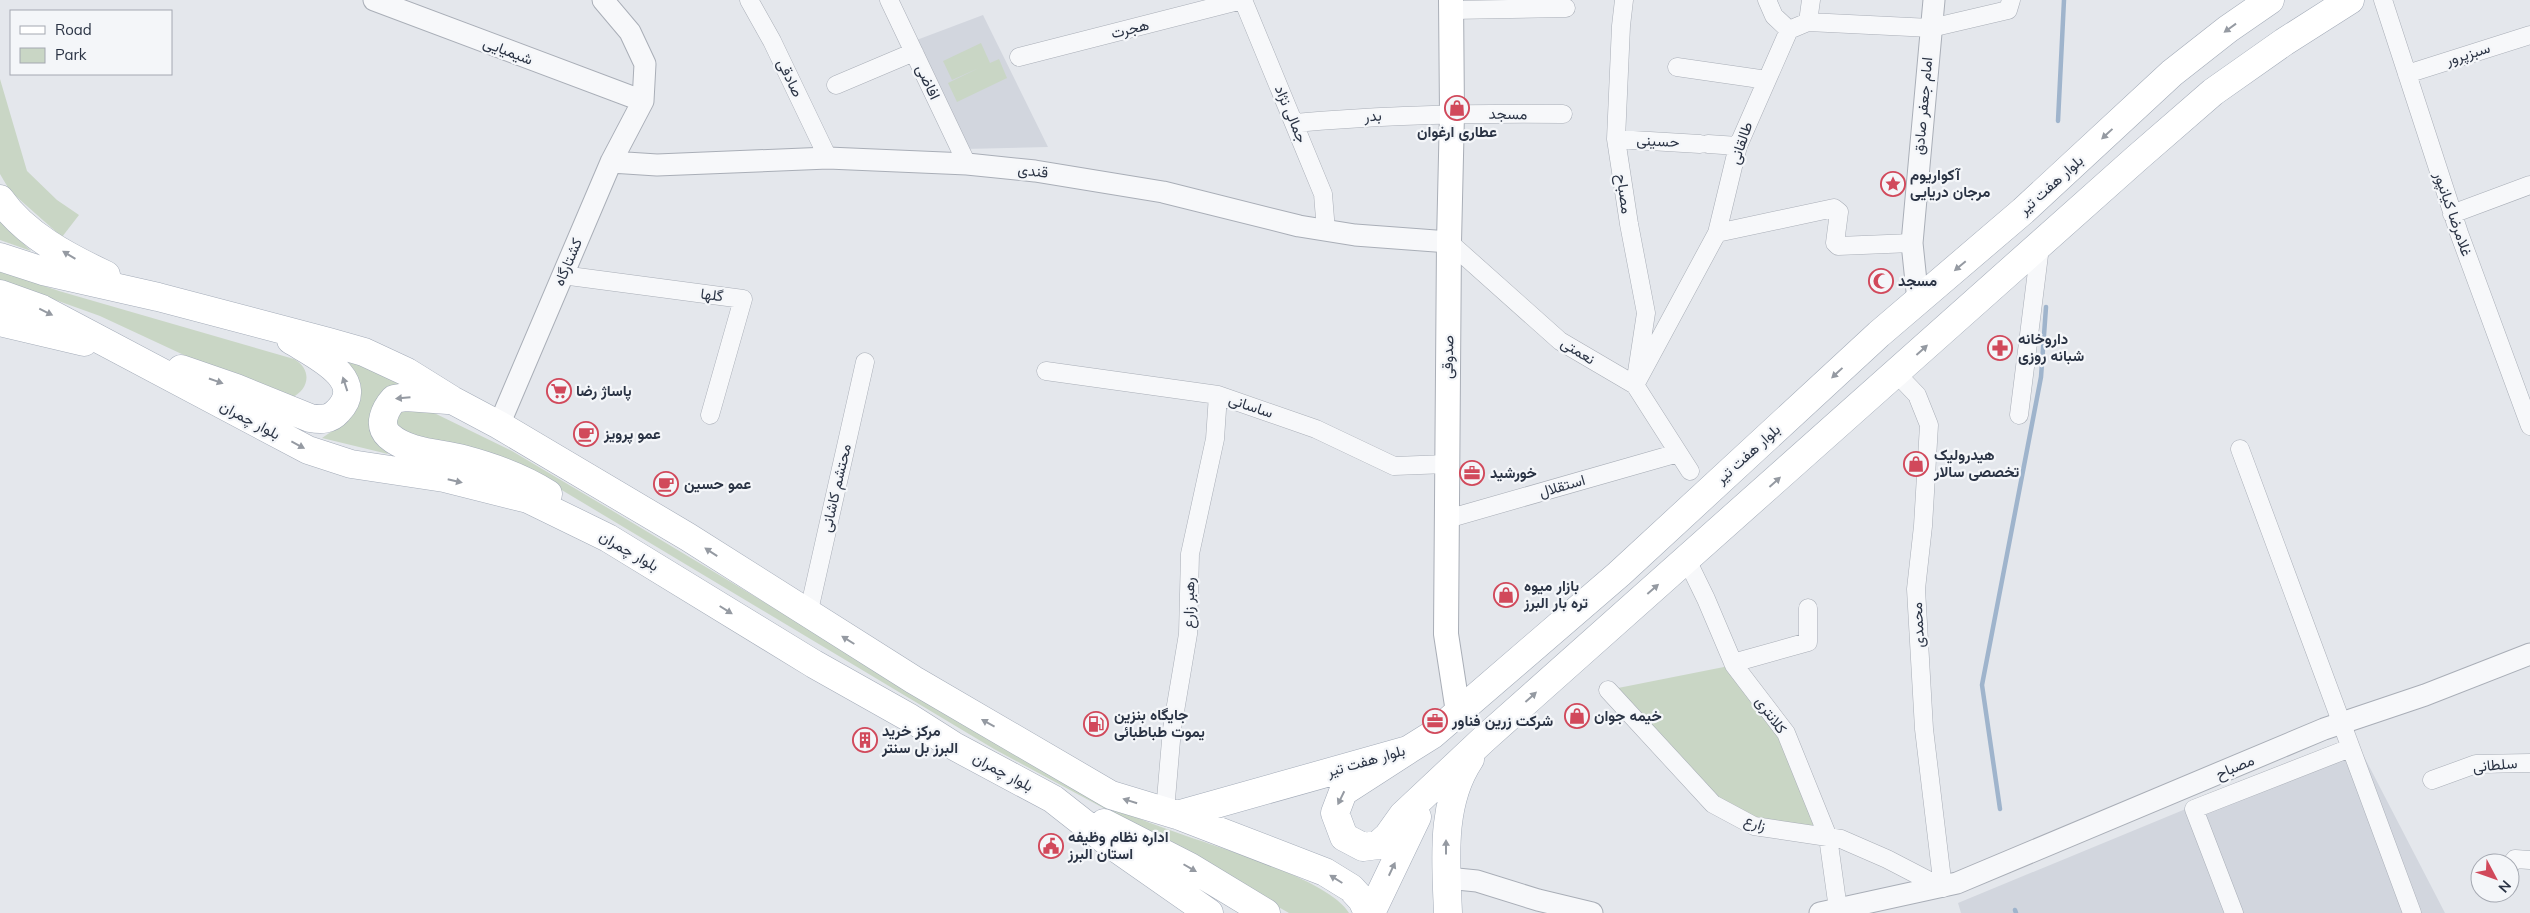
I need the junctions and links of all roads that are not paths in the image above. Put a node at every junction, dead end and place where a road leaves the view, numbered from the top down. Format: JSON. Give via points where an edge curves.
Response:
{"nodes":[{"id":1,"x":374,"y":0,"type":"edge"},
{"id":2,"x":603,"y":0,"type":"edge"},
{"id":3,"x":749,"y":0,"type":"edge"},
{"id":4,"x":889,"y":0,"type":"edge"},
{"id":5,"x":1243,"y":0,"type":"edge"},
{"id":6,"x":1624,"y":0,"type":"edge"},
{"id":7,"x":1767,"y":0,"type":"edge"},
{"id":8,"x":1811,"y":0,"type":"edge"},
{"id":9,"x":1934,"y":0,"type":"edge"},
{"id":10,"x":2270,"y":0,"type":"edge"},
{"id":11,"x":2350,"y":0,"type":"edge"},
{"id":12,"x":2383,"y":0,"type":"edge"},
{"id":13,"x":1451,"y":5,"type":"edge"},
{"id":14,"x":2010,"y":5,"type":"edge"},
{"id":15,"x":1566,"y":8,"type":"dead end"},
{"id":16,"x":1808,"y":22,"type":"junction"},
{"id":17,"x":1931,"y":28,"type":"junction"},
{"id":18,"x":1789,"y":30,"type":"junction"},
{"id":19,"x":2530,"y":36,"type":"edge"},
{"id":20,"x":914,"y":52,"type":"junction"},
{"id":21,"x":1019,"y":57,"type":"dead end"},
{"id":22,"x":1677,"y":67,"type":"dead end"},
{"id":23,"x":2406,"y":74,"type":"junction"},
{"id":24,"x":1767,"y":80,"type":"junction"},
{"id":25,"x":836,"y":85,"type":"dead end"},
{"id":26,"x":643,"y":101,"type":"junction"},
{"id":27,"x":1452,"y":113,"type":"junction"},
{"id":28,"x":1563,"y":114,"type":"dead end"},
{"id":29,"x":1294,"y":123,"type":"junction"},
{"id":30,"x":1616,"y":139,"type":"junction"},
{"id":31,"x":1738,"y":146,"type":"junction"},
{"id":32,"x":828,"y":158,"type":"junction"},
{"id":33,"x":611,"y":162,"type":"junction"},
{"id":34,"x":966,"y":164,"type":"junction"},
{"id":35,"x":2530,"y":185,"type":"edge"},
{"id":36,"x":0,"y":200,"type":"edge"},
{"id":37,"x":2023,"y":211,"type":"junction"},
{"id":38,"x":2452,"y":214,"type":"junction"},
{"id":39,"x":1326,"y":231,"type":"junction"},
{"id":40,"x":1717,"y":233,"type":"junction"},
{"id":41,"x":1449,"y":242,"type":"junction"},
{"id":42,"x":1987,"y":242,"type":"junction"},
{"id":43,"x":1912,"y":243,"type":"junction"},
{"id":44,"x":2043,"y":243,"type":"junction"},
{"id":45,"x":0,"y":257,"type":"edge"},
{"id":46,"x":2011,"y":270,"type":"junction"},
{"id":47,"x":562,"y":275,"type":"junction"},
{"id":48,"x":144,"y":293,"type":"junction"},
{"id":49,"x":0,"y":294,"type":"edge"},
{"id":50,"x":1918,"y":301,"type":"junction"},
{"id":51,"x":0,"y":322,"type":"edge"},
{"id":52,"x":270,"y":328,"type":"junction"},
{"id":53,"x":120,"y":350,"type":"junction"},
{"id":54,"x":865,"y":362,"type":"dead end"},
{"id":55,"x":1046,"y":371,"type":"dead end"},
{"id":56,"x":1896,"y":373,"type":"junction"},
{"id":57,"x":1635,"y":385,"type":"junction"},
{"id":58,"x":1218,"y":395,"type":"junction"},
{"id":59,"x":452,"y":400,"type":"junction"},
{"id":60,"x":710,"y":415,"type":"dead end"},
{"id":61,"x":2019,"y":415,"type":"dead end"},
{"id":62,"x":499,"y":425,"type":"junction"},
{"id":63,"x":2530,"y":426,"type":"edge"},
{"id":64,"x":2240,"y":449,"type":"dead end"},
{"id":65,"x":1678,"y":452,"type":"junction"},
{"id":66,"x":1447,"y":464,"type":"junction"},
{"id":67,"x":1690,"y":471,"type":"dead end"},
{"id":68,"x":1447,"y":518,"type":"junction"},
{"id":69,"x":608,"y":538,"type":"junction"},
{"id":70,"x":1687,"y":560,"type":"junction"},
{"id":71,"x":1808,"y":608,"type":"dead end"},
{"id":72,"x":808,"y":615,"type":"junction"},
{"id":73,"x":2530,"y":654,"type":"edge"},
{"id":74,"x":1733,"y":664,"type":"junction"},
{"id":75,"x":1608,"y":690,"type":"dead end"},
{"id":76,"x":1458,"y":712,"type":"junction"},
{"id":77,"x":2340,"y":724,"type":"junction"},
{"id":78,"x":1484,"y":739,"type":"junction"},
{"id":79,"x":2350,"y":748,"type":"junction"},
{"id":80,"x":1408,"y":750,"type":"junction"},
{"id":81,"x":2530,"y":763,"type":"edge"},
{"id":82,"x":2432,"y":780,"type":"dead end"},
{"id":83,"x":1430,"y":788,"type":"junction"},
{"id":84,"x":1053,"y":799,"type":"junction"},
{"id":85,"x":1171,"y":813,"type":"junction"},
{"id":86,"x":1828,"y":836,"type":"junction"},
{"id":87,"x":1447,"y":878,"type":"junction"},
{"id":88,"x":1943,"y":888,"type":"junction"},
{"id":89,"x":1829,"y":911,"type":"edge"},
{"id":90,"x":1208,"y":913,"type":"edge"},
{"id":91,"x":1266,"y":913,"type":"edge"},
{"id":92,"x":1370,"y":913,"type":"edge"},
{"id":93,"x":1448,"y":913,"type":"edge"},
{"id":94,"x":1592,"y":913,"type":"edge"},
{"id":95,"x":2234,"y":913,"type":"edge"},
{"id":96,"x":2412,"y":913,"type":"edge"}],
"edges":[{"from":1,"to":26,"type":"street","name":"شیمیایی"},
{"from":2,"to":26,"type":"street","via":[[630,32],[645,64]]},
{"from":3,"to":32,"type":"street","name":"صادقی"},
{"from":4,"to":20,"type":"street","name":"افاضی"},
{"from":5,"to":21,"type":"street","name":"هجرت"},
{"from":5,"to":29,"type":"street","name":"جمالی نژاد"},
{"from":6,"to":30,"type":"street","name":"مصباح"},
{"from":7,"to":18,"type":"street","via":[[1774,16]]},
{"from":8,"to":16,"type":"street"},
{"from":9,"to":17,"type":"street","name":"امام جعفر صادق"},
{"from":10,"to":37,"type":"main road","name":"بلوار هفت تیر","one_way":true,"via":[[2172,73]]},
{"from":11,"to":44,"type":"main road","via":[[2214,92]]},
{"from":12,"to":23,"type":"street","name":"غلامرضا کیانپور"},
{"from":13,"to":15,"type":"street"},
{"from":13,"to":27,"type":"main road","name":"صدوقی"},
{"from":14,"to":17,"type":"street"},
{"from":16,"to":17,"type":"street"},
{"from":16,"to":18,"type":"street"},
{"from":17,"to":43,"type":"street","name":"امام جعفر صادق"},
{"from":18,"to":24,"type":"street","name":"طالقانی"},
{"from":19,"to":23,"type":"street","name":"سبزپرور"},
{"from":20,"to":25,"type":"street"},
{"from":20,"to":34,"type":"street","name":"افاضی"},
{"from":22,"to":24,"type":"street"},
{"from":23,"to":38,"type":"street","name":"غلامرضا کیانپور"},
{"from":24,"to":31,"type":"street","name":"طالقانی"},
{"from":26,"to":33,"type":"street","name":"کشتارگاه"},
{"from":27,"to":28,"type":"street","name":"مسجد"},
{"from":27,"to":29,"type":"street","name":"بدر"},
{"from":27,"to":41,"type":"main road","name":"صدوقی"},
{"from":29,"to":39,"type":"street","name":"جمالی نژاد","via":[[1323,194]]},
{"from":30,"to":31,"type":"street","name":"حسینی"},
{"from":30,"to":57,"type":"street","name":"مصباح","via":[[1646,313]]},
{"from":31,"to":40,"type":"street","name":"طالقانی"},
{"from":32,"to":33,"type":"street","name":"قندی","via":[[657,165]]},
{"from":32,"to":34,"type":"street","name":"قندی"},
{"from":33,"to":47,"type":"street","name":"کشتارگاه"},
{"from":34,"to":39,"type":"street","name":"قندی","via":[[1035,170],[1163,192]]},
{"from":35,"to":38,"type":"street"},
{"from":48,"to":36,"type":"main road","one_way":true,"via":[[49,244],[24,226]]},
{"from":37,"to":42,"type":"main road","name":"بلوار هفت تیر"},
{"from":37,"to":44,"type":"main road","via":[[2020,225]]},
{"from":38,"to":63,"type":"street","name":"غلامرضا کیانپور"},
{"from":39,"to":41,"type":"street","name":"قندی"},
{"from":40,"to":43,"type":"street","via":[[1834,208],[1839,212],[1838,246]]},
{"from":40,"to":57,"type":"street","name":"طالقانی"},
{"from":41,"to":57,"type":"street","name":"نعمتی","via":[[1560,340]]},
{"from":41,"to":66,"type":"main road","name":"صدوقی"},
{"from":42,"to":46,"type":"main road","via":[[2001,240],[2011,246],[2014,256]]},
{"from":42,"to":50,"type":"main road","name":"بلوار هفت تیر","one_way":true},
{"from":43,"to":50,"type":"street","name":"امام جعفر صادق"},
{"from":44,"to":46,"type":"main road"},
{"from":44,"to":61,"type":"street"},
{"from":45,"to":48,"type":"main road","via":[[43,271]]},
{"from":56,"to":46,"type":"main road","one_way":true},
{"from":47,"to":60,"type":"street","name":"گلها","via":[[743,299]]},
{"from":47,"to":62,"type":"street","name":"کشتارگاه"},
{"from":48,"to":52,"type":"main road"},
{"from":49,"to":53,"type":"main road","name":"بلوار چمران","one_way":true,"via":[[42,309]]},
{"from":50,"to":76,"type":"main road","name":"بلوار هفت تیر","one_way":true,"via":[[1704,493],[1619,574]]},
{"from":51,"to":53,"type":"main road"},
{"from":53,"to":52,"type":"main road","one_way":true,"via":[[236,388],[310,418],[322,420],[334,416],[348,394],[340,373]]},
{"from":52,"to":59,"type":"main road","via":[[364,352],[407,372]]},
{"from":53,"to":69,"type":"main road","name":"بلوار چمران","one_way":true,"via":[[308,450],[351,464],[444,478],[528,499]]},
{"from":54,"to":72,"type":"street","name":"محتشم کاشانی"},
{"from":55,"to":58,"type":"street","name":"ساسانی"},
{"from":70,"to":56,"type":"main road","one_way":true},
{"from":56,"to":88,"type":"street","name":"محمدی","via":[[1917,395],[1930,425],[1924,526],[1916,589],[1924,729]]},
{"from":57,"to":65,"type":"street","name":"نعمتی"},
{"from":58,"to":66,"type":"street","name":"ساسانی","via":[[1316,429],[1394,466]]},
{"from":58,"to":85,"type":"street","name":"رهبر زارع","via":[[1215,439],[1190,554],[1188,634],[1172,729]]},
{"from":59,"to":62,"type":"main road"},
{"from":59,"to":69,"type":"main road","one_way":true,"via":[[394,399],[386,408],[385,430],[399,443],[412,448],[463,459],[527,481]]},
{"from":72,"to":62,"type":"main road","one_way":true,"via":[[688,537]]},
{"from":64,"to":77,"type":"street"},
{"from":65,"to":67,"type":"street","name":"نعمتی"},
{"from":65,"to":68,"type":"street","name":"استقلال"},
{"from":66,"to":68,"type":"main road","name":"صدوقی"},
{"from":68,"to":76,"type":"main road","name":"صدوقی","via":[[1446,634]]},
{"from":69,"to":84,"type":"main road","name":"بلوار چمران","one_way":true,"via":[[814,664],[954,746]]},
{"from":70,"to":74,"type":"street","name":"کلانتری"},
{"from":78,"to":70,"type":"main road","one_way":true},
{"from":71,"to":74,"type":"street","via":[[1808,642]]},
{"from":85,"to":72,"type":"main road","one_way":true,"via":[[1111,795]]},
{"from":73,"to":77,"type":"street","name":"مصباح"},
{"from":74,"to":86,"type":"street","name":"کلانتری","via":[[1786,733]]},
{"from":75,"to":86,"type":"street","name":"زارع","via":[[1713,804],[1754,826]]},
{"from":76,"to":80,"type":"main road","name":"بلوار هفت تیر","via":[[1432,735]]},
{"from":77,"to":79,"type":"street"},
{"from":77,"to":88,"type":"street","name":"مصباح"},
{"from":78,"to":83,"type":"main road"},
{"from":87,"to":78,"type":"main road","one_way":true,"via":[[1446,840],[1452,799],[1463,770]]},
{"from":79,"to":95,"type":"street","via":[[2194,809]]},
{"from":79,"to":96,"type":"street"},
{"from":80,"to":83,"type":"main road","one_way":true,"via":[[1343,792],[1335,814],[1344,837],[1363,846],[1378,845]]},
{"from":80,"to":85,"type":"main road","name":"بلوار هفت تیر"},
{"from":81,"to":82,"type":"street","name":"سلطانی","via":[[2476,764]]},
{"from":92,"to":83,"type":"main road","one_way":true},
{"from":84,"to":90,"type":"main road","name":"بلوار چمران"},
{"from":84,"to":91,"type":"main road","one_way":true,"via":[[1190,867]]},
{"from":92,"to":85,"type":"main road","one_way":true,"via":[[1351,888],[1325,872]]},
{"from":86,"to":88,"type":"street","name":"زارع","via":[[1887,859]]},
{"from":86,"to":89,"type":"street","name":"کلانتری"},
{"from":87,"to":93,"type":"main road"},
{"from":87,"to":94,"type":"street","via":[[1477,880]]},
{"from":88,"to":89,"type":"street","name":"مصباح"}]}
